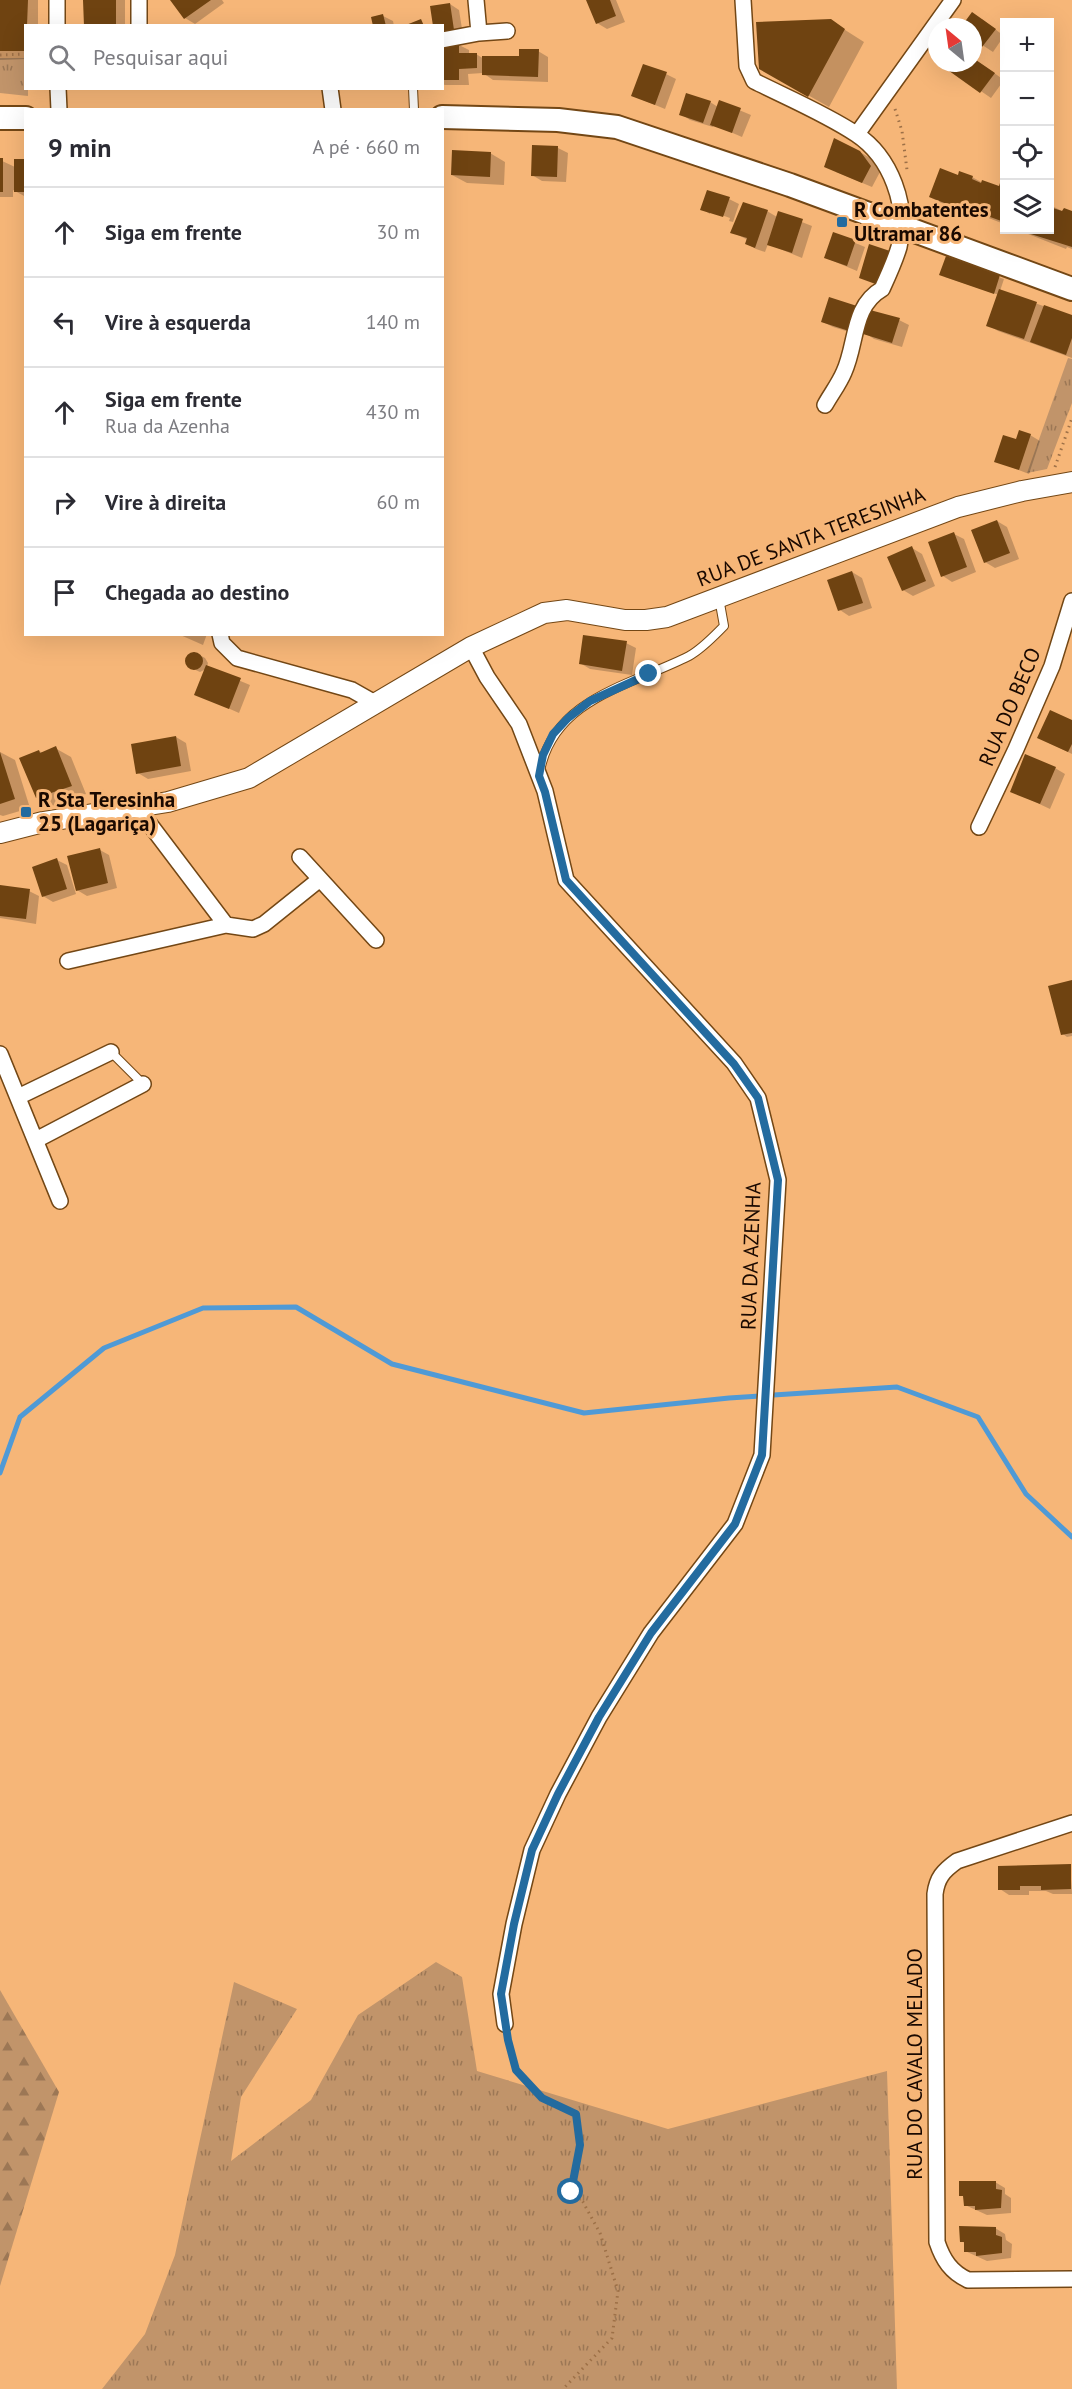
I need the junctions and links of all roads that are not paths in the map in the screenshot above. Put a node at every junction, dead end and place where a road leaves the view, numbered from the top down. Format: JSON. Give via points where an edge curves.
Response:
{"nodes":[{"id":1,"x":57,"y":0,"type":"edge"},
{"id":2,"x":139,"y":0,"type":"edge"},
{"id":3,"x":476,"y":0,"type":"edge"},
{"id":4,"x":743,"y":0,"type":"edge"},
{"id":5,"x":953,"y":0,"type":"edge"},
{"id":6,"x":57,"y":24,"type":"edge"},
{"id":7,"x":140,"y":24,"type":"edge"},
{"id":8,"x":507,"y":31,"type":"dead end"},
{"id":9,"x":479,"y":33,"type":"junction"},
{"id":10,"x":444,"y":40,"type":"edge"},
{"id":11,"x":58,"y":90,"type":"edge"},
{"id":12,"x":330,"y":90,"type":"edge"},
{"id":13,"x":413,"y":90,"type":"edge"},
{"id":14,"x":59,"y":108,"type":"edge"},
{"id":15,"x":333,"y":108,"type":"edge"},
{"id":16,"x":414,"y":108,"type":"edge"},
{"id":17,"x":444,"y":117,"type":"edge"},
{"id":18,"x":0,"y":118,"type":"edge"},
{"id":19,"x":24,"y":118,"type":"edge"},
{"id":20,"x":857,"y":134,"type":"junction"},
{"id":21,"x":902,"y":227,"type":"junction"},
{"id":22,"x":1072,"y":289,"type":"edge"},
{"id":23,"x":825,"y":405,"type":"dead end"},
{"id":24,"x":1072,"y":482,"type":"edge"},
{"id":25,"x":719,"y":598,"type":"junction"},
{"id":26,"x":1072,"y":601,"type":"edge"},
{"id":27,"x":220,"y":636,"type":"edge"},
{"id":28,"x":471,"y":647,"type":"junction"},
{"id":29,"x":375,"y":704,"type":"junction"},
{"id":30,"x":539,"y":776,"type":"junction"},
{"id":31,"x":136,"y":807,"type":"junction"},
{"id":32,"x":979,"y":827,"type":"dead end"},
{"id":33,"x":0,"y":833,"type":"edge"},
{"id":34,"x":300,"y":857,"type":"dead end"},
{"id":35,"x":320,"y":879,"type":"junction"},
{"id":36,"x":226,"y":925,"type":"junction"},
{"id":37,"x":376,"y":940,"type":"dead end"},
{"id":38,"x":68,"y":962,"type":"dead end"},
{"id":39,"x":111,"y":1052,"type":"joint"},
{"id":40,"x":0,"y":1054,"type":"edge"},
{"id":41,"x":143,"y":1084,"type":"joint"},
{"id":42,"x":18,"y":1097,"type":"junction"},
{"id":43,"x":36,"y":1140,"type":"junction"},
{"id":44,"x":60,"y":1201,"type":"dead end"},
{"id":45,"x":1072,"y":1823,"type":"edge"},
{"id":46,"x":505,"y":2024,"type":"road end"},
{"id":47,"x":1072,"y":2279,"type":"edge"}],
"edges":[{"from":1,"to":6,"type":"street"},
{"from":2,"to":7,"type":"street"},
{"from":3,"to":9,"type":"street"},
{"from":4,"to":20,"type":"street","via":[[747,66],[754,81]]},
{"from":5,"to":20,"type":"street"},
{"from":8,"to":9,"type":"street"},
{"from":9,"to":10,"type":"street"},
{"from":11,"to":14,"type":"street"},
{"from":12,"to":15,"type":"street"},
{"from":13,"to":16,"type":"lane"},
{"from":17,"to":21,"type":"main road","via":[[558,120],[617,127]]},
{"from":18,"to":19,"type":"main road"},
{"from":20,"to":21,"type":"street","via":[[892,176],[900,201]]},
{"from":21,"to":22,"type":"main road"},
{"from":21,"to":23,"type":"street","via":[[899,247],[882,290],[871,296],[862,309],[844,372]]},
{"from":24,"to":25,"type":"main road","name":"RUA DE SANTA TERESINHA","via":[[958,507]]},
{"from":25,"to":28,"type":"main road","name":"RUA DE SANTA TERESINHA","via":[[667,617],[646,620],[588,616],[567,610],[544,613]]},
{"from":25,"to":30,"type":"lane","via":[[724,626],[692,655],[590,701],[568,718],[553,734]]},
{"from":26,"to":32,"type":"street","name":"RUA DO BECO","via":[[1052,666]]},
{"from":27,"to":29,"type":"street","via":[[237,658],[352,690]]},
{"from":28,"to":29,"type":"main road"},
{"from":28,"to":30,"type":"street","name":"RUA DA AZENHA","via":[[519,724]]},
{"from":29,"to":31,"type":"main road","via":[[249,778],[168,802]]},
{"from":30,"to":46,"type":"street","name":"RUA DA AZENHA","via":[[566,880],[734,1064],[758,1098],[778,1180],[762,1455],[735,1524],[651,1633],[599,1717],[532,1850],[501,1994]]},
{"from":31,"to":33,"type":"main road"},
{"from":31,"to":36,"type":"street"},
{"from":34,"to":35,"type":"street"},
{"from":35,"to":36,"type":"street","via":[[264,924],[253,928]]},
{"from":35,"to":37,"type":"street"},
{"from":36,"to":38,"type":"street"},
{"from":39,"to":41,"type":"lane"},
{"from":39,"to":42,"type":"street"},
{"from":40,"to":42,"type":"street"},
{"from":41,"to":43,"type":"street"},
{"from":42,"to":43,"type":"street"},
{"from":43,"to":44,"type":"street"},
{"from":45,"to":47,"type":"street","name":"RUA DO CAVALO MELADO","via":[[957,1861],[937,1880],[935,1906],[937,2242],[941,2254],[955,2274],[968,2280]]}]}
